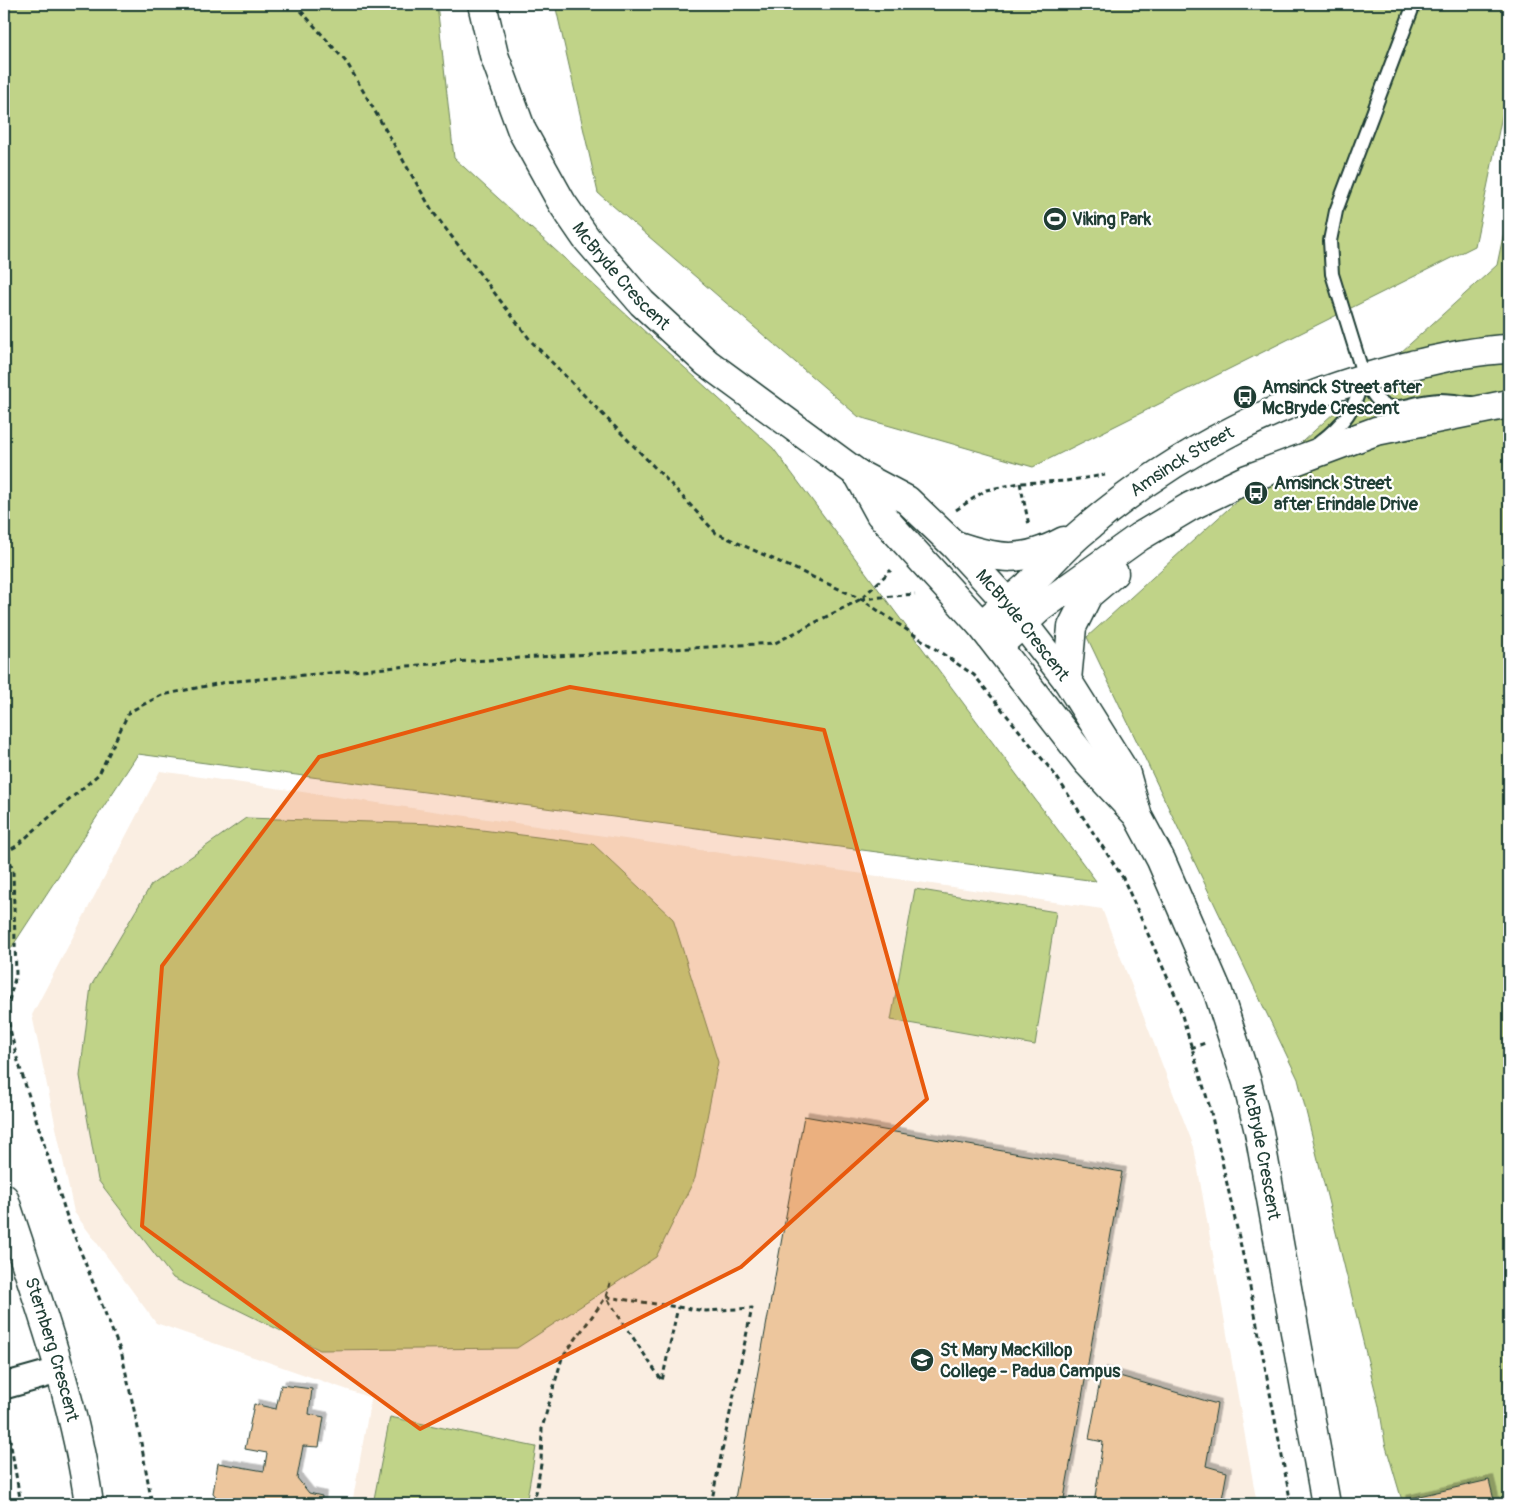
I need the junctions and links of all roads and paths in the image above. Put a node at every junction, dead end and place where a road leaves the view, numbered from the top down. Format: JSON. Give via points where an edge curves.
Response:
{"nodes":[{"id":1,"x":295,"y":4,"type":"edge"},
{"id":2,"x":482,"y":4,"type":"edge"},
{"id":3,"x":1414,"y":4,"type":"edge"},
{"id":4,"x":1509,"y":349,"type":"edge"},
{"id":5,"x":1364,"y":377,"type":"junction"},
{"id":6,"x":1505,"y":405,"type":"edge"},
{"id":7,"x":1302,"y":457,"type":"junction"},
{"id":8,"x":858,"y":474,"type":"junction"},
{"id":9,"x":1114,"y":474,"type":"dead end"},
{"id":10,"x":948,"y":515,"type":"dead end"},
{"id":11,"x":1081,"y":532,"type":"junction"},
{"id":12,"x":1139,"y":537,"type":"junction"},
{"id":13,"x":954,"y":545,"type":"junction"},
{"id":14,"x":949,"y":590,"type":"junction"},
{"id":15,"x":861,"y":599,"type":"junction"},
{"id":16,"x":1014,"y":612,"type":"junction"},
{"id":17,"x":980,"y":625,"type":"junction"},
{"id":18,"x":998,"y":646,"type":"junction"},
{"id":19,"x":1068,"y":680,"type":"junction"},
{"id":20,"x":1138,"y":817,"type":"junction"},
{"id":21,"x":4,"y":836,"type":"edge"},
{"id":22,"x":9,"y":850,"type":"junction"},
{"id":23,"x":4,"y":853,"type":"edge"},
{"id":24,"x":5,"y":1009,"type":"edge"},
{"id":25,"x":4,"y":1198,"type":"edge"},
{"id":26,"x":610,"y":1283,"type":"dead end"},
{"id":27,"x":606,"y":1297,"type":"junction"},
{"id":28,"x":678,"y":1307,"type":"junction"},
{"id":29,"x":61,"y":1370,"type":"junction"},
{"id":30,"x":4,"y":1397,"type":"edge"},
{"id":31,"x":21,"y":1504,"type":"edge"},
{"id":32,"x":89,"y":1504,"type":"edge"},
{"id":33,"x":152,"y":1504,"type":"edge"},
{"id":34,"x":534,"y":1504,"type":"edge"},
{"id":35,"x":711,"y":1504,"type":"edge"},
{"id":36,"x":1291,"y":1504,"type":"edge"},
{"id":37,"x":1326,"y":1504,"type":"edge"}],
"edges":[{"from":1,"to":15,"type":"path","via":[[347,62],[433,212],[531,340],[716,533]]},
{"from":2,"to":8,"type":"street","name":"McBryde Crescent","via":[[494,55],[522,131],[562,203],[586,238],[642,304],[708,363]]},
{"from":3,"to":5,"type":"lane","via":[[1336,211],[1330,241],[1332,274]]},
{"from":4,"to":5,"type":"street","name":"Amsinck Street","via":[[1431,361]]},
{"from":5,"to":6,"type":"lane","via":[[1377,400],[1390,407],[1403,408],[1439,400]]},
{"from":5,"to":7,"type":"lane","via":[[1356,403],[1344,420]]},
{"from":5,"to":11,"type":"street","name":"Amsinck Street","via":[[1295,400],[1172,463]]},
{"from":6,"to":7,"type":"street","name":"Amsinck Street","via":[[1376,431]]},
{"from":7,"to":12,"type":"street","name":"Amsinck Street","via":[[1191,506]]},
{"from":8,"to":13,"type":"street","name":"McBryde Crescent","via":[[907,500]]},
{"from":8,"to":14,"type":"street","name":"McBryde Crescent","via":[[880,514]]},
{"from":9,"to":10,"type":"path","via":[[1020,483],[986,490]]},
{"from":11,"to":13,"type":"street","via":[[1042,553],[1010,559],[984,556]]},
{"from":11,"to":16,"type":"street","name":"Amsinck Street"},
{"from":12,"to":16,"type":"street","name":"Amsinck Street"},
{"from":12,"to":19,"type":"street","via":[[1119,568],[1088,595],[1072,626]]},
{"from":13,"to":16,"type":"street","name":"McBryde Crescent"},
{"from":14,"to":15,"type":"path"},
{"from":14,"to":17,"type":"street","name":"McBryde Crescent"},
{"from":15,"to":22,"type":"path","via":[[775,643],[454,662],[226,682],[162,695],[129,712],[99,774]]},
{"from":15,"to":36,"type":"path","via":[[974,675],[1056,776],[1122,878],[1177,999],[1210,1108],[1249,1282]]},
{"from":16,"to":17,"type":"street","name":"Amsinck Street"},
{"from":16,"to":18,"type":"street","name":"Amsinck Street"},
{"from":16,"to":19,"type":"street","name":"McBryde Crescent"},
{"from":17,"to":18,"type":"street","name":"McBryde Crescent"},
{"from":18,"to":20,"type":"street","name":"McBryde Crescent","via":[[1088,763]]},
{"from":19,"to":20,"type":"street","name":"McBryde Crescent","via":[[1126,774]]},
{"from":20,"to":37,"type":"street","name":"McBryde Crescent","via":[[1161,860],[1218,992],[1247,1082],[1260,1132]]},
{"from":21,"to":22,"type":"path"},
{"from":22,"to":23,"type":"path"},
{"from":22,"to":24,"type":"path","via":[[13,872],[16,975]]},
{"from":24,"to":33,"type":"path","via":[[16,1055],[68,1220],[122,1355]]},
{"from":25,"to":29,"type":"street","name":"Sternberg Crescent"},
{"from":26,"to":27,"type":"path"},
{"from":27,"to":28,"type":"path"},
{"from":27,"to":28,"type":"path","via":[[662,1381]]},
{"from":27,"to":34,"type":"path","via":[[562,1358],[542,1428],[541,1464]]},
{"from":28,"to":35,"type":"path","via":[[706,1311],[752,1308]]},
{"from":29,"to":30,"type":"street"},
{"from":29,"to":32,"type":"street","name":"Sternberg Crescent"},
{"from":30,"to":31,"type":"path"}]}
